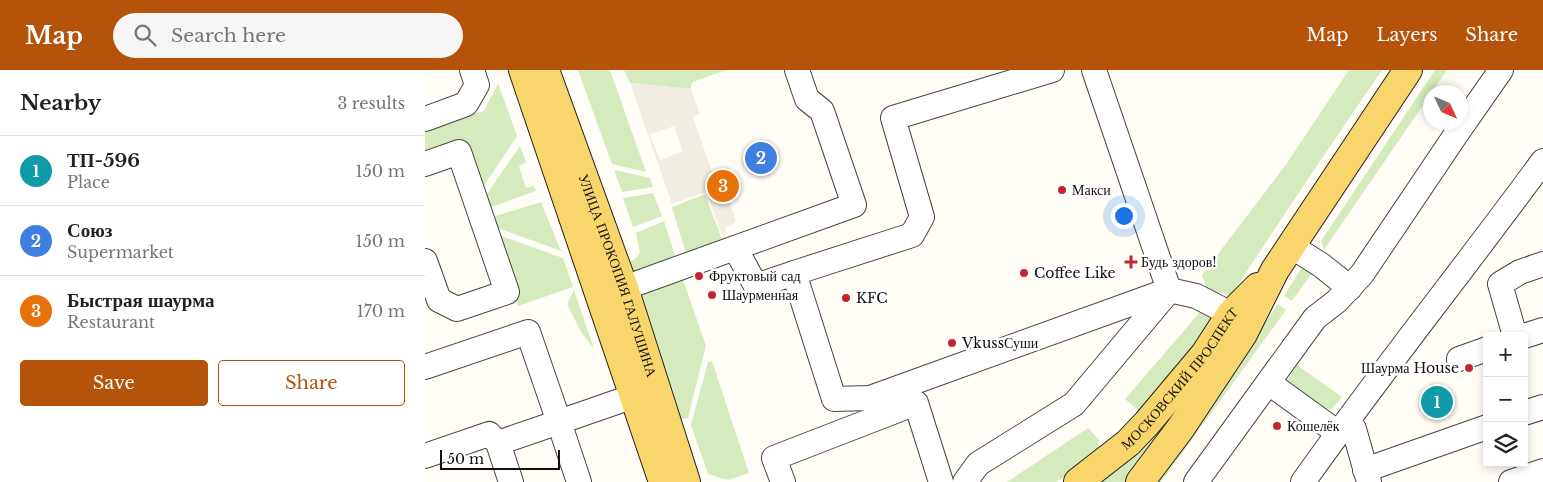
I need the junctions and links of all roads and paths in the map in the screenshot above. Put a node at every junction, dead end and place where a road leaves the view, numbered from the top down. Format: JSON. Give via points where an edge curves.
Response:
{"nodes":[{"id":1,"x":472,"y":70,"type":"edge"},
{"id":2,"x":523,"y":70,"type":"edge"},
{"id":3,"x":545,"y":70,"type":"edge"},
{"id":4,"x":797,"y":70,"type":"edge"},
{"id":5,"x":1052,"y":70,"type":"edge"},
{"id":6,"x":1094,"y":70,"type":"edge"},
{"id":7,"x":1408,"y":70,"type":"edge"},
{"id":8,"x":1501,"y":70,"type":"edge"},
{"id":9,"x":425,"y":119,"type":"edge"},
{"id":10,"x":1543,"y":161,"type":"edge"},
{"id":11,"x":425,"y":164,"type":"edge"},
{"id":12,"x":1291,"y":246,"type":"junction"},
{"id":13,"x":735,"y":248,"type":"junction"},
{"id":14,"x":1470,"y":260,"type":"junction"},
{"id":15,"x":425,"y":261,"type":"edge"},
{"id":16,"x":1543,"y":264,"type":"edge"},
{"id":17,"x":1275,"y":270,"type":"junction"},
{"id":18,"x":794,"y":273,"type":"junction"},
{"id":19,"x":1500,"y":284,"type":"junction"},
{"id":20,"x":624,"y":288,"type":"junction"},
{"id":21,"x":1350,"y":288,"type":"junction"},
{"id":22,"x":1169,"y":290,"type":"junction"},
{"id":23,"x":1231,"y":314,"type":"junction"},
{"id":24,"x":1543,"y":330,"type":"edge"},
{"id":25,"x":1514,"y":332,"type":"edge"},
{"id":26,"x":1528,"y":335,"type":"edge"},
{"id":27,"x":1483,"y":350,"type":"edge"},
{"id":28,"x":1459,"y":359,"type":"dead end"},
{"id":29,"x":425,"y":367,"type":"edge"},
{"id":30,"x":1269,"y":383,"type":"junction"},
{"id":31,"x":634,"y":396,"type":"junction"},
{"id":32,"x":1543,"y":407,"type":"edge"},
{"id":33,"x":1528,"y":412,"type":"edge"},
{"id":34,"x":559,"y":422,"type":"junction"},
{"id":35,"x":1483,"y":429,"type":"edge"},
{"id":36,"x":1338,"y":433,"type":"junction"},
{"id":37,"x":498,"y":443,"type":"junction"},
{"id":38,"x":425,"y":456,"type":"edge"},
{"id":39,"x":1543,"y":472,"type":"edge"},
{"id":40,"x":1367,"y":476,"type":"edge"},
{"id":41,"x":511,"y":482,"type":"edge"},
{"id":42,"x":579,"y":482,"type":"edge"},
{"id":43,"x":663,"y":482,"type":"edge"},
{"id":44,"x":686,"y":482,"type":"edge"},
{"id":45,"x":783,"y":482,"type":"edge"},
{"id":46,"x":941,"y":482,"type":"edge"},
{"id":47,"x":965,"y":482,"type":"edge"},
{"id":48,"x":1079,"y":482,"type":"edge"},
{"id":49,"x":1140,"y":482,"type":"edge"},
{"id":50,"x":1196,"y":482,"type":"edge"},
{"id":51,"x":1303,"y":482,"type":"edge"},
{"id":52,"x":1511,"y":482,"type":"edge"},
{"id":53,"x":1540,"y":482,"type":"edge"}],
"edges":[{"from":1,"to":9,"type":"street","via":[[477,85],[466,104]]},
{"from":2,"to":31,"type":"main road","name":"УЛИЦА ПРОКОПИЯ ГАЛУШИНА"},
{"from":3,"to":20,"type":"main road","name":"УЛИЦА ПРОКОПИЯ ГАЛУШИНА"},
{"from":4,"to":13,"type":"street","via":[[807,99],[822,111],[854,205]]},
{"from":5,"to":18,"type":"street","via":[[893,118],[922,217],[912,235]]},
{"from":6,"to":22,"type":"street"},
{"from":7,"to":12,"type":"main road","name":"МОСКОВСКИЙ ПРОСПЕКТ"},
{"from":8,"to":21,"type":"street"},
{"from":10,"to":14,"type":"street"},
{"from":11,"to":15,"type":"street","via":[[459,152],[507,292],[457,309],[439,300]]},
{"from":12,"to":17,"type":"main road","name":"МОСКОВСКИЙ ПРОСПЕКТ"},
{"from":12,"to":21,"type":"street"},
{"from":13,"to":18,"type":"street","via":[[755,286]]},
{"from":13,"to":20,"type":"street"},
{"from":14,"to":19,"type":"street"},
{"from":14,"to":36,"type":"street"},
{"from":16,"to":19,"type":"street"},
{"from":17,"to":23,"type":"main road","name":"МОСКОВСКИЙ ПРОСПЕКТ"},
{"from":17,"to":49,"type":"main road","name":"МОСКОВСКИЙ ПРОСПЕКТ","via":[[1243,334]]},
{"from":18,"to":22,"type":"street","via":[[834,398],[870,398]]},
{"from":19,"to":25,"type":"street"},
{"from":20,"to":44,"type":"main road","name":"УЛИЦА ПРОКОПИЯ ГАЛУШИНА"},
{"from":21,"to":30,"type":"street","via":[[1315,318]]},
{"from":22,"to":23,"type":"street","via":[[1196,296]]},
{"from":22,"to":47,"type":"street","via":[[1074,404],[978,464]]},
{"from":23,"to":48,"type":"main road","name":"МОСКОВСКИЙ ПРОСПЕКТ","via":[[1205,354],[1147,423],[1128,443]]},
{"from":24,"to":26,"type":"street"},
{"from":27,"to":28,"type":"street"},
{"from":29,"to":34,"type":"street","via":[[528,332]]},
{"from":30,"to":36,"type":"street"},
{"from":30,"to":50,"type":"street"},
{"from":31,"to":34,"type":"street"},
{"from":31,"to":43,"type":"main road","name":"УЛИЦА ПРОКОПИЯ ГАЛУШИНА"},
{"from":32,"to":33,"type":"street"},
{"from":34,"to":37,"type":"street"},
{"from":34,"to":42,"type":"street"},
{"from":35,"to":40,"type":"street"},
{"from":36,"to":40,"type":"street","via":[[1354,430]]},
{"from":36,"to":51,"type":"street"},
{"from":37,"to":38,"type":"street","via":[[489,434]]},
{"from":37,"to":41,"type":"street"},
{"from":39,"to":52,"type":"street"},
{"from":39,"to":53,"type":"street"},
{"from":45,"to":46,"type":"street","via":[[774,458],[915,403]]}]}
